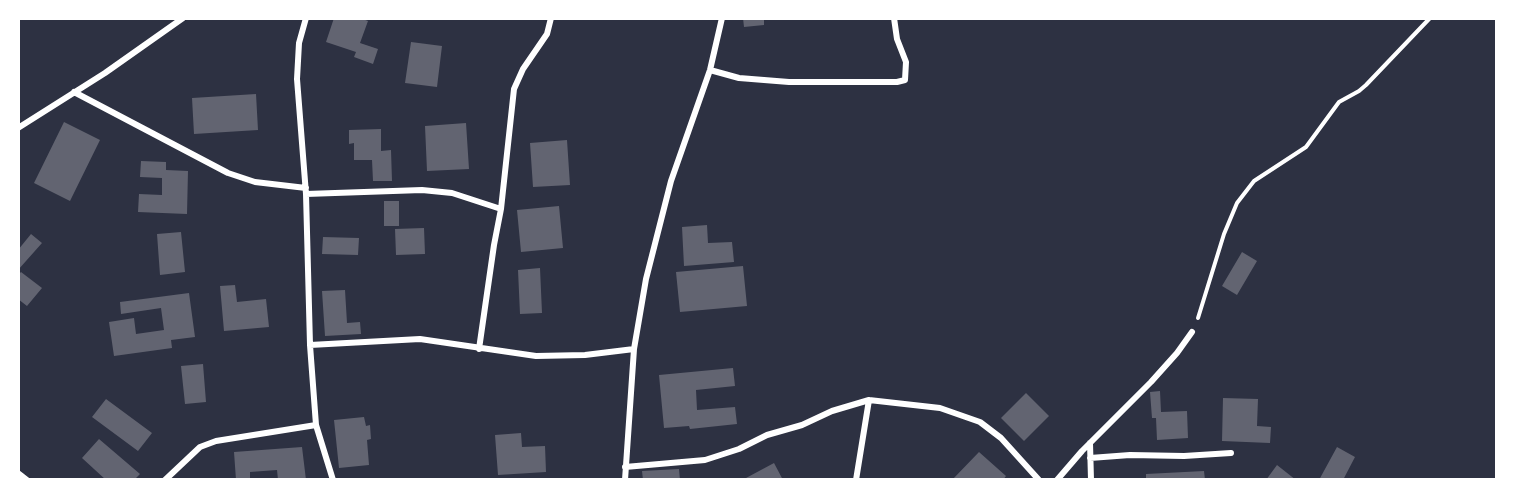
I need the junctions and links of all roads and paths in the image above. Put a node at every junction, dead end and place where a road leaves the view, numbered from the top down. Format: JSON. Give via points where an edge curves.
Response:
{"nodes":[{"id":1,"x":183,"y":18,"type":"edge"},
{"id":2,"x":306,"y":18,"type":"edge"},
{"id":3,"x":551,"y":18,"type":"edge"},
{"id":4,"x":722,"y":18,"type":"edge"},
{"id":5,"x":894,"y":18,"type":"edge"},
{"id":6,"x":1430,"y":18,"type":"edge"},
{"id":7,"x":710,"y":70,"type":"junction"},
{"id":8,"x":74,"y":92,"type":"junction"},
{"id":9,"x":18,"y":128,"type":"edge"},
{"id":10,"x":306,"y":191,"type":"junction"},
{"id":11,"x":501,"y":209,"type":"junction"},
{"id":12,"x":1192,"y":332,"type":"joint"},
{"id":13,"x":310,"y":345,"type":"junction"},
{"id":14,"x":479,"y":349,"type":"junction"},
{"id":15,"x":634,"y":349,"type":"junction"},
{"id":16,"x":869,"y":400,"type":"junction"},
{"id":17,"x":316,"y":425,"type":"junction"},
{"id":18,"x":1090,"y":443,"type":"junction"},
{"id":19,"x":1231,"y":453,"type":"dead end"},
{"id":20,"x":1090,"y":458,"type":"junction"},
{"id":21,"x":625,"y":467,"type":"junction"},
{"id":22,"x":18,"y":473,"type":"edge"},
{"id":23,"x":27,"y":480,"type":"edge"},
{"id":24,"x":165,"y":480,"type":"edge"},
{"id":25,"x":333,"y":480,"type":"edge"},
{"id":26,"x":625,"y":480,"type":"edge"},
{"id":27,"x":856,"y":480,"type":"edge"},
{"id":28,"x":1039,"y":480,"type":"edge"},
{"id":29,"x":1057,"y":480,"type":"edge"},
{"id":30,"x":1091,"y":480,"type":"edge"}],
"edges":[{"from":1,"to":8,"type":"street"},
{"from":2,"to":10,"type":"street","via":[[299,43],[297,79]]},
{"from":3,"to":11,"type":"street","via":[[547,34],[514,89]]},
{"from":4,"to":7,"type":"street"},
{"from":5,"to":7,"type":"street","via":[[906,62],[905,80],[789,82],[739,78]]},
{"from":6,"to":12,"type":"path","via":[[1366,85],[1339,102],[1306,147],[1254,181],[1237,203]]},
{"from":7,"to":15,"type":"street","via":[[671,181],[646,279]]},
{"from":8,"to":9,"type":"street"},
{"from":8,"to":10,"type":"street","via":[[228,172],[255,182]]},
{"from":10,"to":11,"type":"street","via":[[422,190],[452,193]]},
{"from":10,"to":13,"type":"street"},
{"from":11,"to":14,"type":"street"},
{"from":12,"to":18,"type":"street","via":[[1151,382]]},
{"from":13,"to":14,"type":"street","via":[[420,339]]},
{"from":13,"to":17,"type":"street"},
{"from":14,"to":15,"type":"street","via":[[536,356],[585,356]]},
{"from":15,"to":21,"type":"street"},
{"from":16,"to":21,"type":"street","via":[[705,460]]},
{"from":16,"to":27,"type":"street"},
{"from":16,"to":28,"type":"street","via":[[940,408],[980,422],[1001,438]]},
{"from":17,"to":24,"type":"street","via":[[216,441],[200,447]]},
{"from":17,"to":25,"type":"street"},
{"from":18,"to":20,"type":"street"},
{"from":18,"to":29,"type":"street"},
{"from":19,"to":20,"type":"street"},
{"from":20,"to":30,"type":"street"},
{"from":21,"to":26,"type":"street"},
{"from":22,"to":23,"type":"street"}]}
